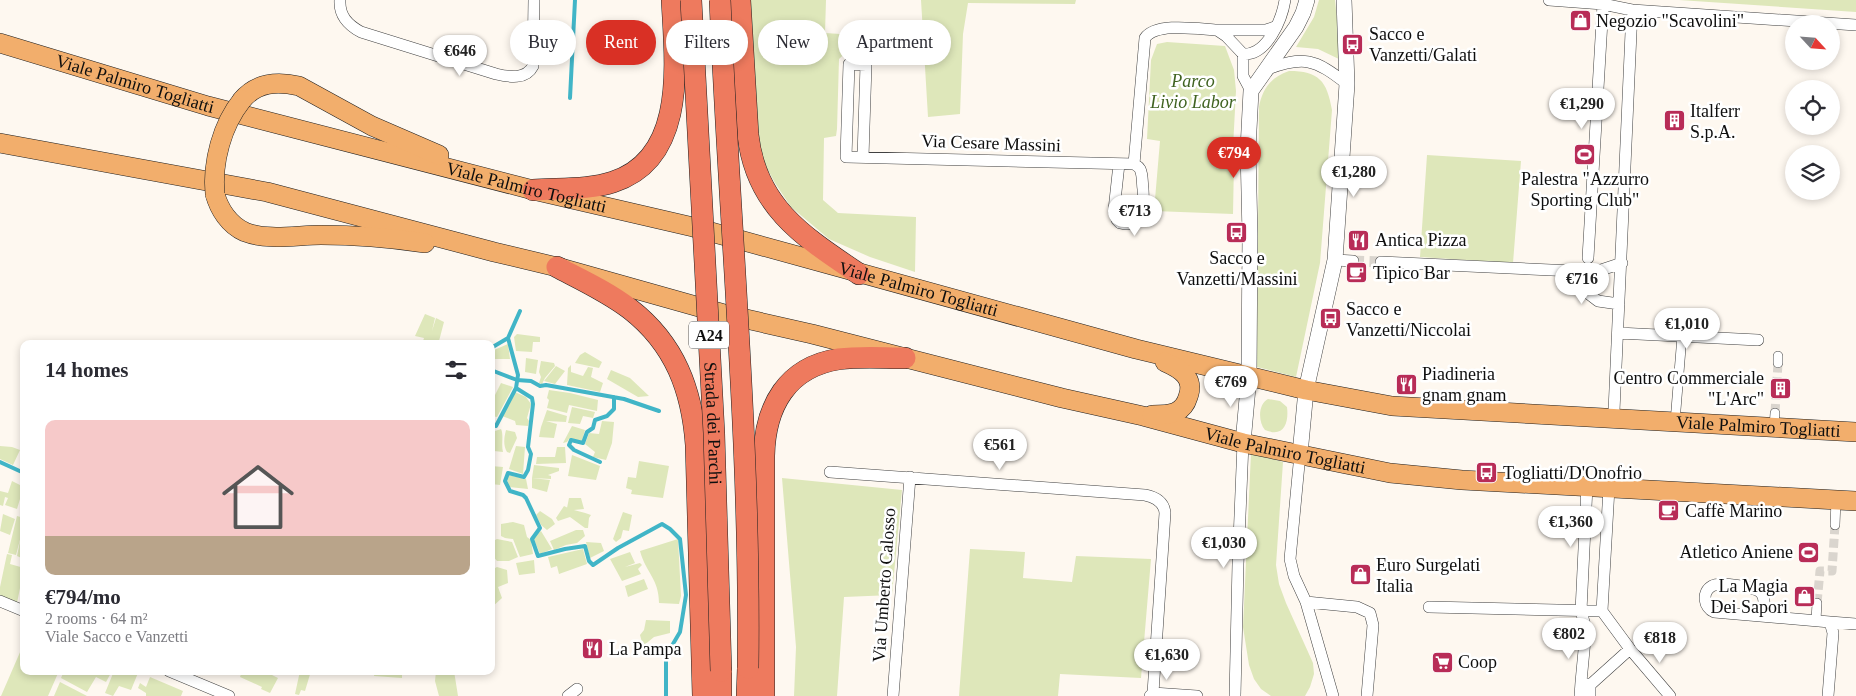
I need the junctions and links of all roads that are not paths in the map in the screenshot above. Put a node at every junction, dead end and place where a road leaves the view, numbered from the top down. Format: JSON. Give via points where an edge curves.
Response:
{"nodes":[{"id":1,"x":340,"y":0,"type":"edge"},
{"id":2,"x":534,"y":0,"type":"edge"},
{"id":3,"x":672,"y":0,"type":"edge"},
{"id":4,"x":690,"y":0,"type":"edge"},
{"id":5,"x":720,"y":0,"type":"edge"},
{"id":6,"x":740,"y":0,"type":"edge"},
{"id":7,"x":1285,"y":0,"type":"edge"},
{"id":8,"x":1307,"y":0,"type":"edge"},
{"id":9,"x":1344,"y":0,"type":"edge"},
{"id":10,"x":1549,"y":0,"type":"edge"},
{"id":11,"x":1603,"y":4,"type":"junction"},
{"id":12,"x":1632,"y":10,"type":"junction"},
{"id":13,"x":1856,"y":24,"type":"edge"},
{"id":14,"x":1275,"y":27,"type":"junction"},
{"id":15,"x":1217,"y":30,"type":"junction"},
{"id":16,"x":1248,"y":30,"type":"junction"},
{"id":17,"x":0,"y":43,"type":"edge"},
{"id":18,"x":1241,"y":52,"type":"junction"},
{"id":19,"x":1265,"y":70,"type":"junction"},
{"id":20,"x":1347,"y":84,"type":"junction"},
{"id":21,"x":1251,"y":91,"type":"junction"},
{"id":22,"x":0,"y":142,"type":"edge"},
{"id":23,"x":863,"y":158,"type":"junction"},
{"id":24,"x":1118,"y":164,"type":"junction"},
{"id":25,"x":1134,"y":164,"type":"junction"},
{"id":26,"x":488,"y":177,"type":"junction"},
{"id":27,"x":533,"y":190,"type":"junction"},
{"id":28,"x":494,"y":252,"type":"junction"},
{"id":29,"x":1588,"y":258,"type":"dead end"},
{"id":30,"x":1335,"y":260,"type":"junction"},
{"id":31,"x":1353,"y":261,"type":"tunnel mouth"},
{"id":32,"x":1381,"y":262,"type":"tunnel mouth"},
{"id":33,"x":1622,"y":263,"type":"junction"},
{"id":34,"x":557,"y":266,"type":"junction"},
{"id":35,"x":1578,"y":272,"type":"junction"},
{"id":36,"x":859,"y":274,"type":"junction"},
{"id":37,"x":1619,"y":304,"type":"junction"},
{"id":38,"x":1618,"y":333,"type":"junction"},
{"id":39,"x":1682,"y":336,"type":"junction"},
{"id":40,"x":1758,"y":340,"type":"dead end"},
{"id":41,"x":1136,"y":349,"type":"junction"},
{"id":42,"x":905,"y":358,"type":"junction"},
{"id":43,"x":1249,"y":376,"type":"junction"},
{"id":44,"x":1306,"y":390,"type":"junction"},
{"id":45,"x":1614,"y":411,"type":"dead end"},
{"id":46,"x":1143,"y":416,"type":"junction"},
{"id":47,"x":1675,"y":422,"type":"junction"},
{"id":48,"x":1856,"y":432,"type":"edge"},
{"id":49,"x":1244,"y":443,"type":"junction"},
{"id":50,"x":1300,"y":454,"type":"junction"},
{"id":51,"x":830,"y":472,"type":"dead end"},
{"id":52,"x":910,"y":477,"type":"junction"},
{"id":53,"x":1587,"y":486,"type":"junction"},
{"id":54,"x":1609,"y":488,"type":"junction"},
{"id":55,"x":1836,"y":500,"type":"junction"},
{"id":56,"x":1856,"y":501,"type":"edge"},
{"id":57,"x":1835,"y":524,"type":"tunnel mouth"},
{"id":58,"x":0,"y":601,"type":"edge"},
{"id":59,"x":1306,"y":602,"type":"junction"},
{"id":60,"x":1817,"y":603,"type":"tunnel mouth"},
{"id":61,"x":1430,"y":607,"type":"dead end"},
{"id":62,"x":20,"y":609,"type":"edge"},
{"id":63,"x":1581,"y":611,"type":"junction"},
{"id":64,"x":1602,"y":611,"type":"junction"},
{"id":65,"x":1763,"y":616,"type":"junction"},
{"id":66,"x":1816,"y":620,"type":"junction"},
{"id":67,"x":1830,"y":622,"type":"junction"},
{"id":68,"x":1856,"y":624,"type":"edge"},
{"id":69,"x":1630,"y":649,"type":"junction"},
{"id":70,"x":179,"y":675,"type":"edge"},
{"id":71,"x":1587,"y":687,"type":"edge"},
{"id":72,"x":1151,"y":694,"type":"edge"},
{"id":73,"x":230,"y":696,"type":"edge"},
{"id":74,"x":703,"y":696,"type":"edge"},
{"id":75,"x":721,"y":696,"type":"edge"},
{"id":76,"x":747,"y":696,"type":"edge"},
{"id":77,"x":764,"y":696,"type":"edge"},
{"id":78,"x":893,"y":696,"type":"edge"},
{"id":79,"x":1197,"y":696,"type":"edge"},
{"id":80,"x":1235,"y":696,"type":"edge"},
{"id":81,"x":1333,"y":696,"type":"edge"},
{"id":82,"x":1367,"y":696,"type":"edge"},
{"id":83,"x":1580,"y":696,"type":"edge"},
{"id":84,"x":1670,"y":696,"type":"edge"},
{"id":85,"x":1828,"y":696,"type":"edge"}],
"edges":[{"from":1,"to":2,"type":"street","via":[[343,18],[361,32],[512,77],[526,75],[533,66]]},
{"from":3,"to":27,"type":"highway","via":[[674,100],[665,130],[651,155],[629,175],[614,182]]},
{"from":4,"to":75,"type":"highway","name":"Strada dei Parchi","number":"A24","bridge":true,"via":[[714,424]]},
{"from":5,"to":76,"type":"highway","name":"Strada dei Parchi","number":"A24","bridge":true,"via":[[741,380]]},
{"from":6,"to":36,"type":"highway","via":[[747,130],[758,176],[774,206],[792,225]]},
{"from":7,"to":14,"type":"street"},
{"from":8,"to":19,"type":"street","via":[[1296,27]]},
{"from":9,"to":20,"type":"street"},
{"from":10,"to":11,"type":"street"},
{"from":11,"to":12,"type":"street"},
{"from":11,"to":29,"type":"street"},
{"from":12,"to":13,"type":"street"},
{"from":12,"to":33,"type":"street"},
{"from":14,"to":16,"type":"street"},
{"from":14,"to":18,"type":"street","via":[[1260,49],[1251,54]]},
{"from":15,"to":16,"type":"street"},
{"from":15,"to":18,"type":"street"},
{"from":15,"to":25,"type":"street","via":[[1164,28],[1152,31],[1145,38]]},
{"from":16,"to":18,"type":"street"},
{"from":17,"to":26,"type":"main road","name":"Viale Palmiro Togliatti","via":[[208,106]]},
{"from":18,"to":21,"type":"street","via":[[1243,76]]},
{"from":19,"to":20,"type":"street","via":[[1293,61],[1312,62]]},
{"from":19,"to":21,"type":"street"},
{"from":20,"to":30,"type":"street"},
{"from":21,"to":43,"type":"street","via":[[1248,149]]},
{"from":22,"to":28,"type":"main road","name":"Viale Palmiro Togliatti","via":[[267,192]]},
{"from":23,"to":23,"type":"street","name":"Via Cesare Massini","via":[[846,157],[849,64],[866,65]]},
{"from":23,"to":24,"type":"street","name":"Via Cesare Massini"},
{"from":24,"to":25,"type":"street","name":"Via Cesare Massini"},
{"from":24,"to":25,"type":"street","via":[[1115,215],[1120,223],[1126,224],[1140,219],[1144,205],[1142,175]]},
{"from":26,"to":27,"type":"main road","name":"Viale Palmiro Togliatti"},
{"from":26,"to":28,"type":"main road","bridge":true,"via":[[372,126],[299,86],[283,83],[262,85],[248,93],[230,118],[217,164],[215,194],[228,220],[254,234],[351,236]]},
{"from":27,"to":36,"type":"main road","name":"Viale Palmiro Togliatti","via":[[693,228]]},
{"from":28,"to":34,"type":"main road","name":"Viale Palmiro Togliatti"},
{"from":30,"to":31,"type":"street"},
{"from":30,"to":44,"type":"street"},
{"from":32,"to":35,"type":"street"},
{"from":33,"to":35,"type":"street","via":[[1595,272]]},
{"from":33,"to":37,"type":"street"},
{"from":34,"to":42,"type":"main road","name":"Viale Palmiro Togliatti","via":[[724,314]]},
{"from":34,"to":74,"type":"highway","via":[[608,295],[641,319],[667,349],[685,382],[696,440]]},
{"from":35,"to":37,"type":"street","via":[[1581,288],[1598,301]]},
{"from":36,"to":41,"type":"main road","name":"Viale Palmiro Togliatti"},
{"from":37,"to":38,"type":"street"},
{"from":38,"to":39,"type":"street"},
{"from":38,"to":45,"type":"street"},
{"from":39,"to":40,"type":"street"},
{"from":39,"to":47,"type":"street"},
{"from":41,"to":43,"type":"main road","name":"Viale Palmiro Togliatti"},
{"from":41,"to":46,"type":"main road","via":[[1177,368],[1188,378],[1190,386],[1185,404],[1177,412]]},
{"from":42,"to":46,"type":"main road","name":"Viale Palmiro Togliatti"},
{"from":42,"to":77,"type":"highway","via":[[841,359],[817,365],[790,383],[770,412],[764,456]]},
{"from":43,"to":44,"type":"main road","name":"Viale Palmiro Togliatti"},
{"from":43,"to":49,"type":"street"},
{"from":44,"to":47,"type":"main road","name":"Viale Palmiro Togliatti","via":[[1392,406]]},
{"from":44,"to":50,"type":"street"},
{"from":46,"to":49,"type":"main road","name":"Viale Palmiro Togliatti"},
{"from":47,"to":48,"type":"main road","name":"Viale Palmiro Togliatti","via":[[1775,420]]},
{"from":49,"to":50,"type":"main road","name":"Viale Palmiro Togliatti"},
{"from":49,"to":80,"type":"street"},
{"from":50,"to":53,"type":"main road","name":"Viale Palmiro Togliatti","via":[[1402,475]]},
{"from":50,"to":59,"type":"street","via":[[1290,559]]},
{"from":51,"to":52,"type":"street"},
{"from":52,"to":72,"type":"street","via":[[1145,495],[1159,501],[1165,513]]},
{"from":52,"to":78,"type":"street","name":"Via Umberto Calosso"},
{"from":53,"to":54,"type":"main road","name":"Viale Palmiro Togliatti"},
{"from":53,"to":63,"type":"street"},
{"from":54,"to":55,"type":"main road","name":"Viale Palmiro Togliatti"},
{"from":54,"to":64,"type":"street"},
{"from":55,"to":56,"type":"main road","name":"Viale Palmiro Togliatti"},
{"from":55,"to":57,"type":"street"},
{"from":58,"to":62,"type":"street"},
{"from":59,"to":81,"type":"street"},
{"from":59,"to":82,"type":"street","via":[[1357,607],[1370,613],[1373,625]]},
{"from":60,"to":66,"type":"street"},
{"from":61,"to":63,"type":"street"},
{"from":63,"to":64,"type":"street"},
{"from":63,"to":71,"type":"street","via":[[1586,629]]},
{"from":64,"to":69,"type":"street"},
{"from":65,"to":65,"type":"street","via":[[1764,599],[1755,588],[1716,585],[1706,594],[1706,605],[1714,612]]},
{"from":65,"to":66,"type":"street"},
{"from":66,"to":67,"type":"street"},
{"from":67,"to":68,"type":"street"},
{"from":67,"to":85,"type":"street","via":[[1833,633]]},
{"from":69,"to":71,"type":"street"},
{"from":69,"to":84,"type":"street"},
{"from":70,"to":73,"type":"street"},
{"from":71,"to":83,"type":"street"},
{"from":72,"to":79,"type":"street"}]}
